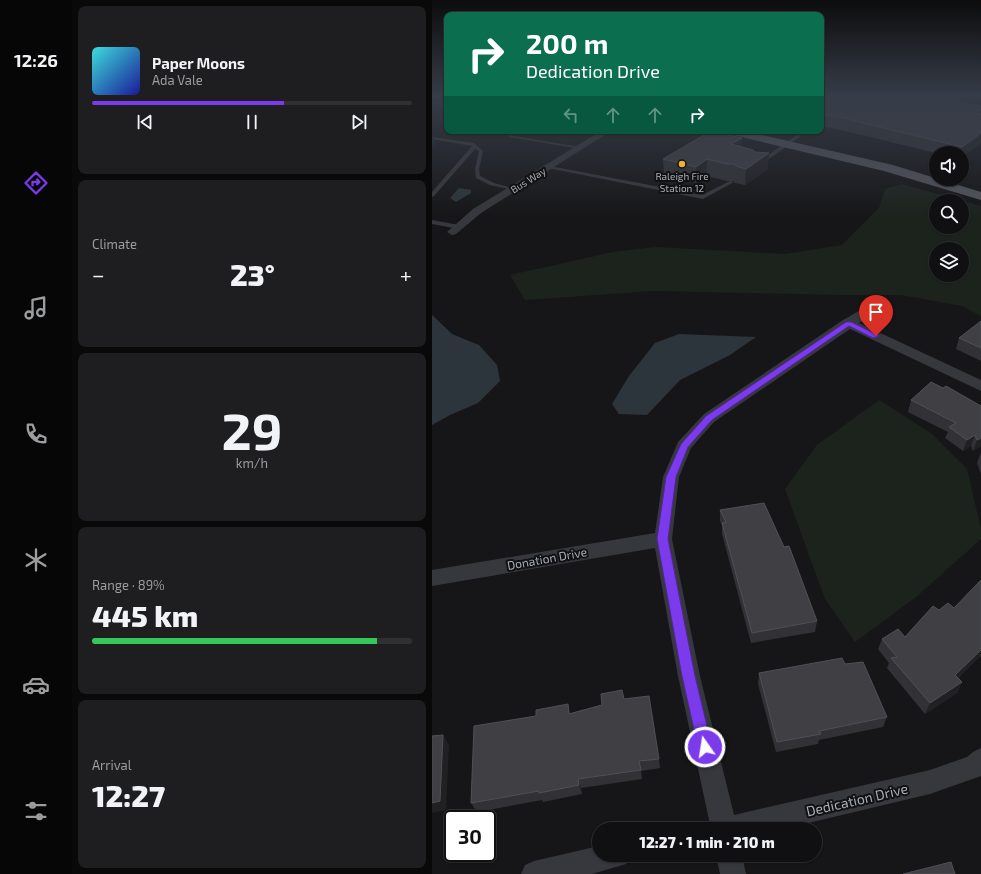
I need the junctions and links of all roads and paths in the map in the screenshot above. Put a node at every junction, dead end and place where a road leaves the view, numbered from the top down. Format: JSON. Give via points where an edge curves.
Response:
{"nodes":[{"id":1,"x":510,"y":136,"type":"dead end"},
{"id":2,"x":599,"y":136,"type":"edge"},
{"id":3,"x":750,"y":136,"type":"edge"},
{"id":4,"x":799,"y":136,"type":"joint"},
{"id":5,"x":432,"y":138,"type":"edge"},
{"id":6,"x":787,"y":144,"type":"junction"},
{"id":7,"x":475,"y":146,"type":"junction"},
{"id":8,"x":580,"y":148,"type":"junction"},
{"id":9,"x":756,"y":166,"type":"edge"},
{"id":10,"x":550,"y":167,"type":"junction"},
{"id":11,"x":929,"y":169,"type":"edge"},
{"id":12,"x":969,"y":180,"type":"edge"},
{"id":13,"x":732,"y":182,"type":"edge"},
{"id":14,"x":981,"y":184,"type":"edge"},
{"id":15,"x":514,"y":189,"type":"junction"},
{"id":16,"x":432,"y":195,"type":"edge"},
{"id":17,"x":981,"y":196,"type":"edge"},
{"id":18,"x":432,"y":222,"type":"edge"},
{"id":19,"x":455,"y":229,"type":"joint"},
{"id":20,"x":878,"y":304,"type":"dead end"},
{"id":21,"x":848,"y":323,"type":"junction"},
{"id":22,"x":981,"y":386,"type":"edge"},
{"id":23,"x":663,"y":539,"type":"junction"},
{"id":24,"x":432,"y":578,"type":"edge"},
{"id":25,"x":981,"y":760,"type":"edge"},
{"id":26,"x":722,"y":822,"type":"edge"},
{"id":27,"x":759,"y":822,"type":"edge"},
{"id":28,"x":592,"y":861,"type":"edge"},
{"id":29,"x":730,"y":862,"type":"edge"},
{"id":30,"x":534,"y":874,"type":"edge"},
{"id":31,"x":733,"y":874,"type":"edge"}],
"edges":[{"from":1,"to":8,"type":"lane"},
{"from":2,"to":8,"type":"street","name":"Bus Way"},
{"from":3,"to":6,"type":"main road"},
{"from":4,"to":6,"type":"lane"},
{"from":4,"to":11,"type":"main road"},
{"from":5,"to":7,"type":"lane"},
{"from":6,"to":9,"type":"lane"},
{"from":6,"to":17,"type":"main road","via":[[888,168]]},
{"from":7,"to":15,"type":"lane","via":[[481,151],[478,177],[492,184]]},
{"from":7,"to":16,"type":"lane"},
{"from":8,"to":10,"type":"street","name":"Bus Way"},
{"from":10,"to":13,"type":"lane","via":[[703,197]]},
{"from":10,"to":15,"type":"street","name":"Bus Way"},
{"from":12,"to":14,"type":"main road"},
{"from":15,"to":19,"type":"street","name":"Bus Way","via":[[477,211]]},
{"from":18,"to":19,"type":"lane"},
{"from":20,"to":21,"type":"street"},
{"from":21,"to":22,"type":"street"},
{"from":21,"to":23,"type":"street","via":[[709,418],[684,446],[671,477]]},
{"from":23,"to":24,"type":"street","name":"Donation Drive"},
{"from":23,"to":26,"type":"street","via":[[689,676]]},
{"from":25,"to":27,"type":"street","name":"Dedication Drive","via":[[975,766],[930,782]]},
{"from":28,"to":30,"type":"street"},
{"from":29,"to":31,"type":"street"}]}
